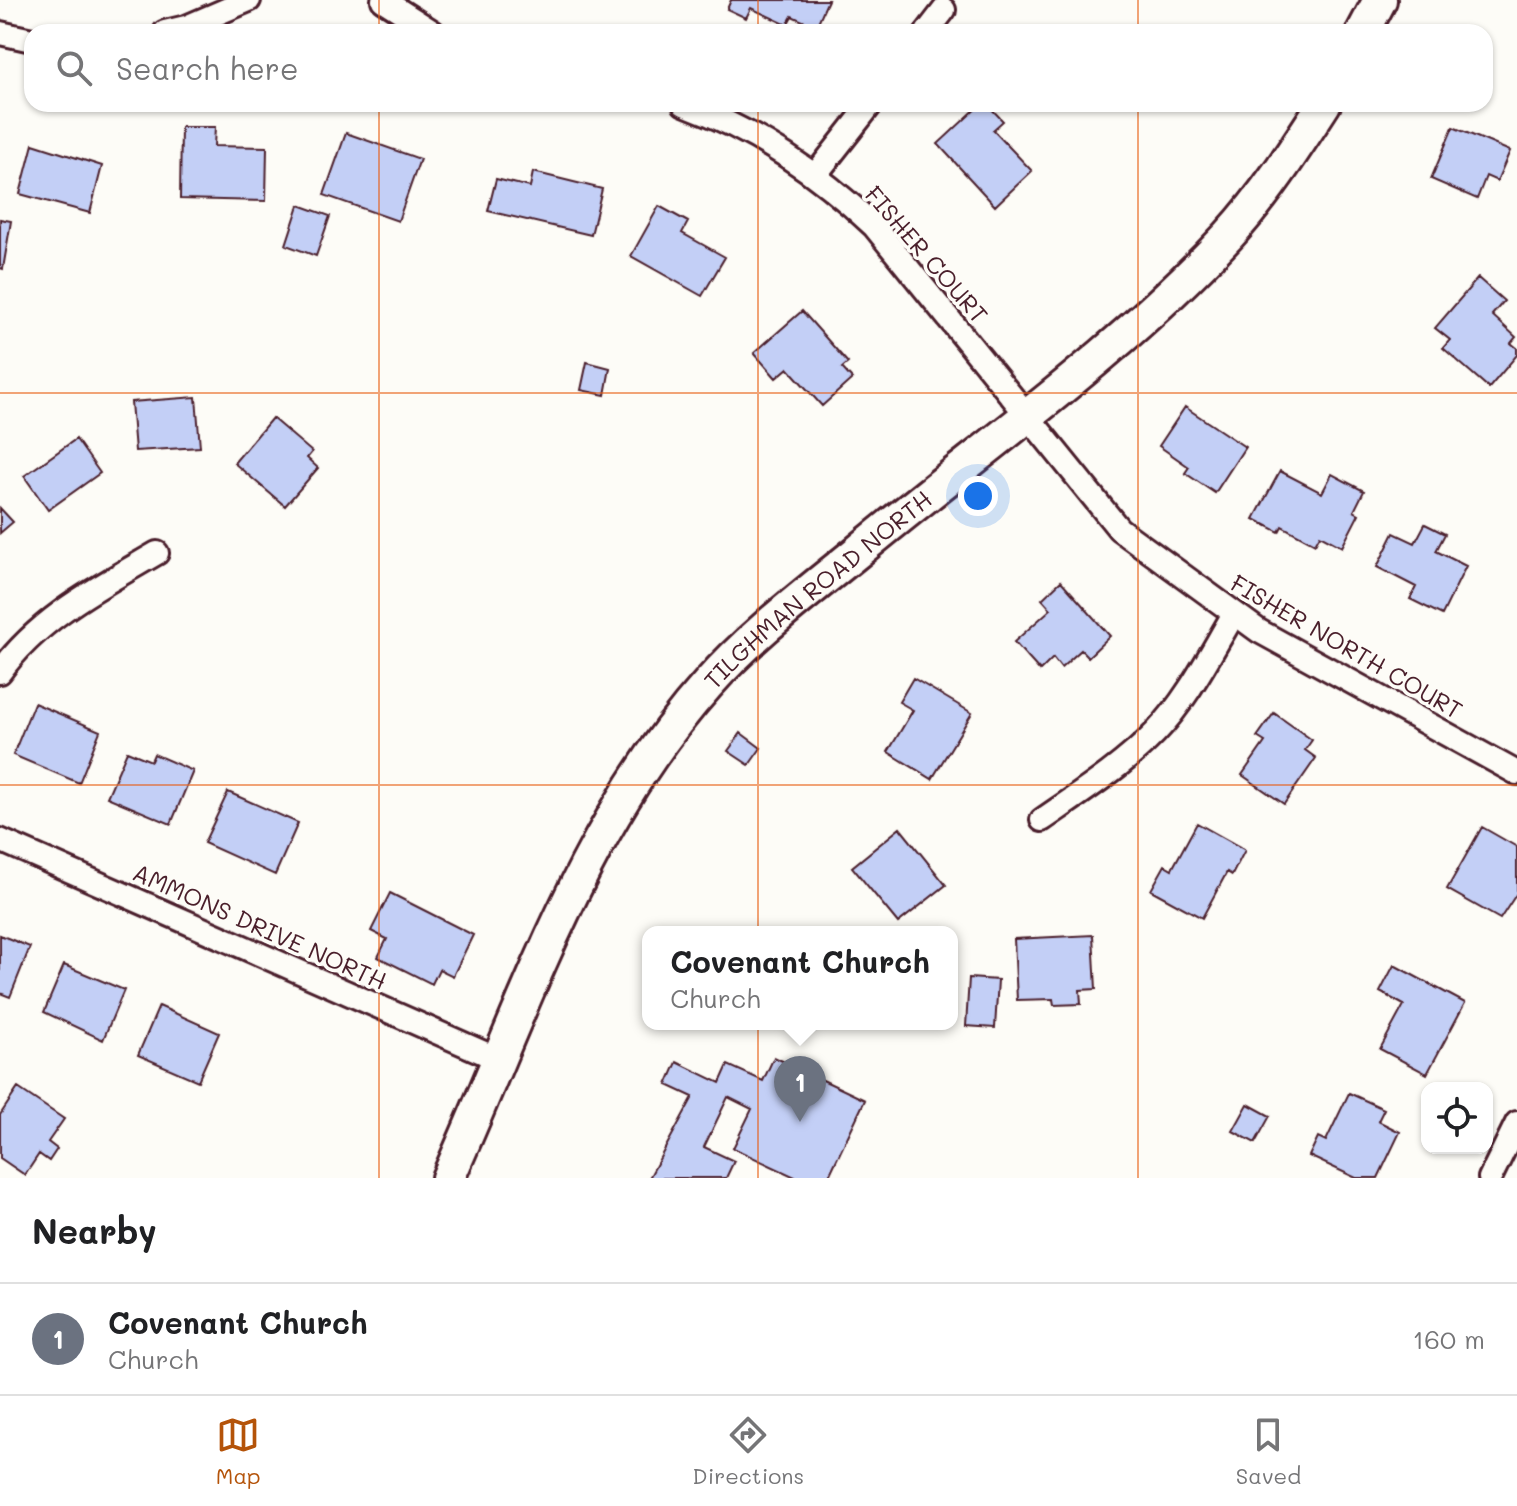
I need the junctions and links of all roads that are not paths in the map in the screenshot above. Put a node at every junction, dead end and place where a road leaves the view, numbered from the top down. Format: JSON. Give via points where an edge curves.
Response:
{"nodes":[{"id":1,"x":249,"y":0,"type":"edge"},
{"id":2,"x":383,"y":0,"type":"edge"},
{"id":3,"x":1380,"y":0,"type":"edge"},
{"id":4,"x":944,"y":10,"type":"dead end"},
{"id":5,"x":193,"y":24,"type":"edge"},
{"id":6,"x":420,"y":24,"type":"edge"},
{"id":7,"x":933,"y":24,"type":"edge"},
{"id":8,"x":1367,"y":24,"type":"edge"},
{"id":9,"x":0,"y":33,"type":"edge"},
{"id":10,"x":24,"y":38,"type":"edge"},
{"id":11,"x":705,"y":112,"type":"edge"},
{"id":12,"x":865,"y":112,"type":"edge"},
{"id":13,"x":1319,"y":112,"type":"edge"},
{"id":14,"x":816,"y":174,"type":"junction"},
{"id":15,"x":1026,"y":416,"type":"junction"},
{"id":16,"x":157,"y":553,"type":"dead end"},
{"id":17,"x":1234,"y":614,"type":"junction"},
{"id":18,"x":0,"y":672,"type":"edge"},
{"id":19,"x":1517,"y":773,"type":"edge"},
{"id":20,"x":1042,"y":820,"type":"dead end"},
{"id":21,"x":0,"y":840,"type":"edge"},
{"id":22,"x":500,"y":1060,"type":"junction"},
{"id":23,"x":1517,"y":1123,"type":"edge"},
{"id":24,"x":448,"y":1178,"type":"edge"},
{"id":25,"x":1490,"y":1178,"type":"edge"}],
"edges":[{"from":1,"to":5,"type":"street"},
{"from":2,"to":6,"type":"street"},
{"from":3,"to":8,"type":"street"},
{"from":4,"to":7,"type":"street"},
{"from":9,"to":10,"type":"street"},
{"from":11,"to":14,"type":"street","name":"FISHER COURT"},
{"from":12,"to":14,"type":"street"},
{"from":13,"to":15,"type":"street","name":"TILGHMAN ROAD NORTH","via":[[1230,234],[1156,308]]},
{"from":14,"to":15,"type":"street","name":"FISHER COURT","via":[[874,226]]},
{"from":15,"to":17,"type":"street","name":"FISHER NORTH COURT","via":[[1119,529]]},
{"from":15,"to":22,"type":"street","name":"TILGHMAN ROAD NORTH","via":[[788,610],[710,681],[672,726],[613,819],[552,938]]},
{"from":16,"to":18,"type":"street","via":[[46,621]]},
{"from":17,"to":19,"type":"street","name":"FISHER NORTH COURT"},
{"from":17,"to":20,"type":"street","via":[[1156,732]]},
{"from":21,"to":22,"type":"street","name":"AMMONS DRIVE NORTH"},
{"from":22,"to":24,"type":"street","name":"TILGHMAN ROAD NORTH"},
{"from":23,"to":25,"type":"street"}]}
